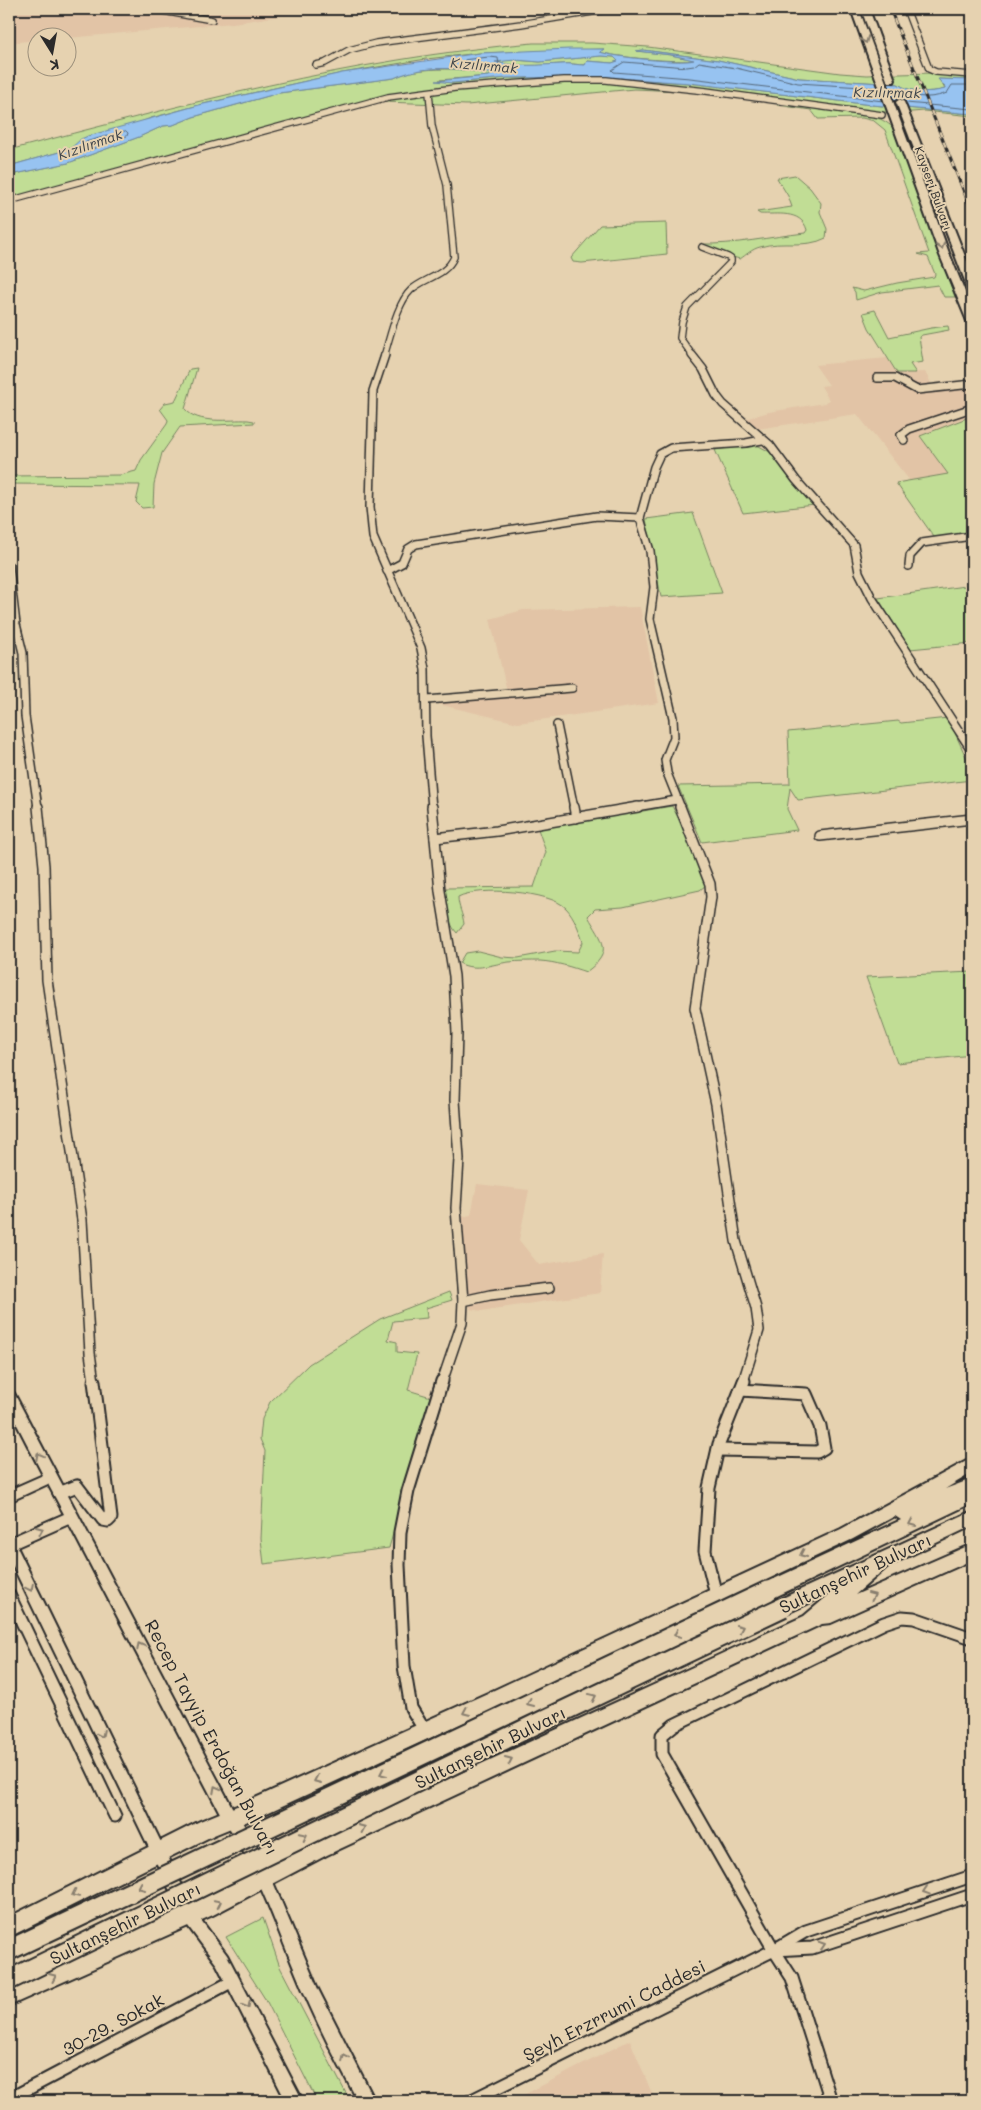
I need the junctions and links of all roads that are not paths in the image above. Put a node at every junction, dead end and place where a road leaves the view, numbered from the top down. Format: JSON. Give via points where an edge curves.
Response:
{"nodes":[{"id":1,"x":152,"y":9,"type":"edge"},
{"id":2,"x":610,"y":9,"type":"edge"},
{"id":3,"x":855,"y":9,"type":"edge"},
{"id":4,"x":866,"y":9,"type":"edge"},
{"id":5,"x":906,"y":9,"type":"edge"},
{"id":6,"x":212,"y":20,"type":"dead end"},
{"id":7,"x":316,"y":65,"type":"dead end"},
{"id":8,"x":972,"y":75,"type":"edge"},
{"id":9,"x":429,"y":92,"type":"junction"},
{"id":10,"x":882,"y":116,"type":"dead end"},
{"id":11,"x":9,"y":201,"type":"edge"},
{"id":12,"x":702,"y":247,"type":"dead end"},
{"id":13,"x":972,"y":286,"type":"edge"},
{"id":14,"x":972,"y":321,"type":"edge"},
{"id":15,"x":878,"y":378,"type":"dead end"},
{"id":16,"x":972,"y":384,"type":"edge"},
{"id":17,"x":972,"y":408,"type":"edge"},
{"id":18,"x":762,"y":440,"type":"junction"},
{"id":19,"x":904,"y":440,"type":"dead end"},
{"id":20,"x":640,"y":518,"type":"junction"},
{"id":21,"x":972,"y":536,"type":"edge"},
{"id":22,"x":9,"y":566,"type":"edge"},
{"id":23,"x":909,"y":566,"type":"dead end"},
{"id":24,"x":387,"y":571,"type":"junction"},
{"id":25,"x":572,"y":688,"type":"dead end"},
{"id":26,"x":426,"y":700,"type":"junction"},
{"id":27,"x":557,"y":725,"type":"dead end"},
{"id":28,"x":972,"y":751,"type":"edge"},
{"id":29,"x":677,"y":800,"type":"junction"},
{"id":30,"x":576,"y":818,"type":"junction"},
{"id":31,"x":972,"y":819,"type":"edge"},
{"id":32,"x":820,"y":836,"type":"dead end"},
{"id":33,"x":435,"y":838,"type":"junction"},
{"id":34,"x":549,"y":1288,"type":"dead end"},
{"id":35,"x":463,"y":1301,"type":"junction"},
{"id":36,"x":740,"y":1390,"type":"junction"},
{"id":37,"x":9,"y":1398,"type":"edge"},
{"id":38,"x":718,"y":1450,"type":"junction"},
{"id":39,"x":972,"y":1465,"type":"edge"},
{"id":40,"x":51,"y":1477,"type":"junction"},
{"id":41,"x":972,"y":1486,"type":"edge"},
{"id":42,"x":59,"y":1493,"type":"junction"},
{"id":43,"x":972,"y":1495,"type":"edge"},
{"id":44,"x":9,"y":1496,"type":"edge"},
{"id":45,"x":72,"y":1516,"type":"junction"},
{"id":46,"x":972,"y":1518,"type":"edge"},
{"id":47,"x":847,"y":1534,"type":"junction"},
{"id":48,"x":9,"y":1544,"type":"edge"},
{"id":49,"x":972,"y":1552,"type":"edge"},
{"id":50,"x":881,"y":1561,"type":"junction"},
{"id":51,"x":9,"y":1595,"type":"edge"},
{"id":52,"x":716,"y":1595,"type":"junction"},
{"id":53,"x":811,"y":1622,"type":"junction"},
{"id":54,"x":972,"y":1638,"type":"edge"},
{"id":55,"x":425,"y":1731,"type":"junction"},
{"id":56,"x":115,"y":1816,"type":"dead end"},
{"id":57,"x":232,"y":1818,"type":"junction"},
{"id":58,"x":158,"y":1853,"type":"junction"},
{"id":59,"x":972,"y":1876,"type":"edge"},
{"id":60,"x":266,"y":1878,"type":"junction"},
{"id":61,"x":972,"y":1895,"type":"edge"},
{"id":62,"x":190,"y":1916,"type":"junction"},
{"id":63,"x":9,"y":1927,"type":"edge"},
{"id":64,"x":9,"y":1950,"type":"edge"},
{"id":65,"x":774,"y":1950,"type":"junction"},
{"id":66,"x":9,"y":1980,"type":"edge"},
{"id":67,"x":233,"y":1981,"type":"junction"},
{"id":68,"x":9,"y":1996,"type":"edge"},
{"id":69,"x":9,"y":2099,"type":"edge"},
{"id":70,"x":296,"y":2101,"type":"edge"},
{"id":71,"x":366,"y":2101,"type":"edge"},
{"id":72,"x":470,"y":2101,"type":"edge"},
{"id":73,"x":831,"y":2101,"type":"edge"}],
"edges":[{"from":1,"to":6,"type":"street"},
{"from":2,"to":7,"type":"street","via":[[376,43],[349,50]]},
{"from":3,"to":14,"type":"highway","name":"Kayseri Bulvarı","one_way":true},
{"from":4,"to":13,"type":"highway","name":"Kayseri Bulvarı"},
{"from":5,"to":8,"type":"street","via":[[929,69]]},
{"from":9,"to":10,"type":"street","via":[[524,82],[606,80]]},
{"from":9,"to":11,"type":"street","via":[[388,97]]},
{"from":9,"to":24,"type":"street","via":[[432,126],[447,185],[455,251],[448,267],[411,290],[402,303],[373,391],[371,519],[373,536]]},
{"from":12,"to":18,"type":"street","via":[[728,257],[731,262],[687,308],[680,338],[716,395]]},
{"from":15,"to":16,"type":"street","via":[[895,378],[917,390]]},
{"from":17,"to":19,"type":"street","via":[[909,429],[901,435]]},
{"from":18,"to":20,"type":"street","via":[[672,448],[660,454]]},
{"from":18,"to":28,"type":"street","via":[[776,452],[796,480],[854,545],[859,573],[871,594],[952,715]]},
{"from":20,"to":24,"type":"street","via":[[597,516],[416,544],[406,550],[402,563]]},
{"from":20,"to":29,"type":"street","via":[[650,551],[654,587],[650,619],[673,718],[674,737],[665,760]]},
{"from":21,"to":23,"type":"street","via":[[922,543],[910,556]]},
{"from":22,"to":42,"type":"street","via":[[23,653],[26,716],[44,866],[47,980],[82,1220],[90,1353],[111,1518],[103,1520],[76,1486]]},
{"from":24,"to":26,"type":"street","via":[[421,648]]},
{"from":25,"to":26,"type":"street"},
{"from":26,"to":33,"type":"street"},
{"from":27,"to":30,"type":"street"},
{"from":29,"to":30,"type":"street"},
{"from":29,"to":36,"type":"street","via":[[710,884],[708,925],[695,1008],[716,1104],[736,1241],[757,1316],[755,1350]]},
{"from":30,"to":33,"type":"street"},
{"from":31,"to":32,"type":"street"},
{"from":33,"to":35,"type":"street","via":[[454,976],[459,1159],[456,1208]]},
{"from":34,"to":35,"type":"street"},
{"from":35,"to":55,"type":"street","via":[[462,1323],[423,1438],[400,1532],[404,1666],[411,1708]]},
{"from":36,"to":38,"type":"street"},
{"from":36,"to":38,"type":"street","via":[[806,1394],[820,1426],[824,1448],[817,1452]]},
{"from":40,"to":37,"type":"street","name":"Recep Tayyip Erdoğan Bulvarı","one_way":true},
{"from":38,"to":52,"type":"street","via":[[709,1488],[704,1551]]},
{"from":39,"to":47,"type":"highway"},
{"from":40,"to":42,"type":"street","name":"Recep Tayyip Erdoğan Bulvarı"},
{"from":40,"to":44,"type":"street"},
{"from":41,"to":47,"type":"highway"},
{"from":42,"to":45,"type":"street","name":"Recep Tayyip Erdoğan Bulvarı"},
{"from":43,"to":64,"type":"highway","name":"Sultanşehir Bulvarı","one_way":true,"bridge":true},
{"from":48,"to":45,"type":"street","one_way":true},
{"from":57,"to":45,"type":"street","name":"Recep Tayyip Erdoğan Bulvarı","one_way":true},
{"from":46,"to":50,"type":"highway","name":"Sultanşehir Bulvarı"},
{"from":47,"to":52,"type":"highway","one_way":true},
{"from":48,"to":58,"type":"street","one_way":true},
{"from":53,"to":49,"type":"highway","one_way":true},
{"from":50,"to":53,"type":"highway"},
{"from":66,"to":50,"type":"highway","name":"Sultanşehir Bulvarı","one_way":true,"bridge":true,"via":[[536,1724]]},
{"from":51,"to":56,"type":"street"},
{"from":52,"to":55,"type":"highway","one_way":true},
{"from":60,"to":53,"type":"highway","one_way":true,"via":[[320,1848]]},
{"from":54,"to":65,"type":"street","via":[[902,1617],[683,1721],[662,1735],[662,1754]]},
{"from":55,"to":57,"type":"highway","one_way":true},
{"from":57,"to":58,"type":"highway"},
{"from":57,"to":60,"type":"street","name":"Recep Tayyip Erdoğan Bulvarı"},
{"from":58,"to":62,"type":"street"},
{"from":58,"to":63,"type":"highway","one_way":true},
{"from":59,"to":65,"type":"street","name":"Şeyh Erzrrumi Caddesi","one_way":true,"via":[[806,1931]]},
{"from":62,"to":60,"type":"highway","one_way":true},
{"from":71,"to":60,"type":"street","name":"Recep Tayyip Erdoğan Bulvarı","one_way":true,"via":[[284,1928]]},
{"from":65,"to":61,"type":"street","name":"Şeyh Erzrrumi Caddesi","one_way":true,"via":[[812,1948]]},
{"from":62,"to":67,"type":"street"},
{"from":68,"to":62,"type":"highway","one_way":true},
{"from":65,"to":72,"type":"street","name":"Şeyh Erzrrumi Caddesi"},
{"from":65,"to":73,"type":"street","via":[[792,1978]]},
{"from":67,"to":69,"type":"street","name":"30-29. Sokak"},
{"from":67,"to":70,"type":"street","one_way":true}]}
